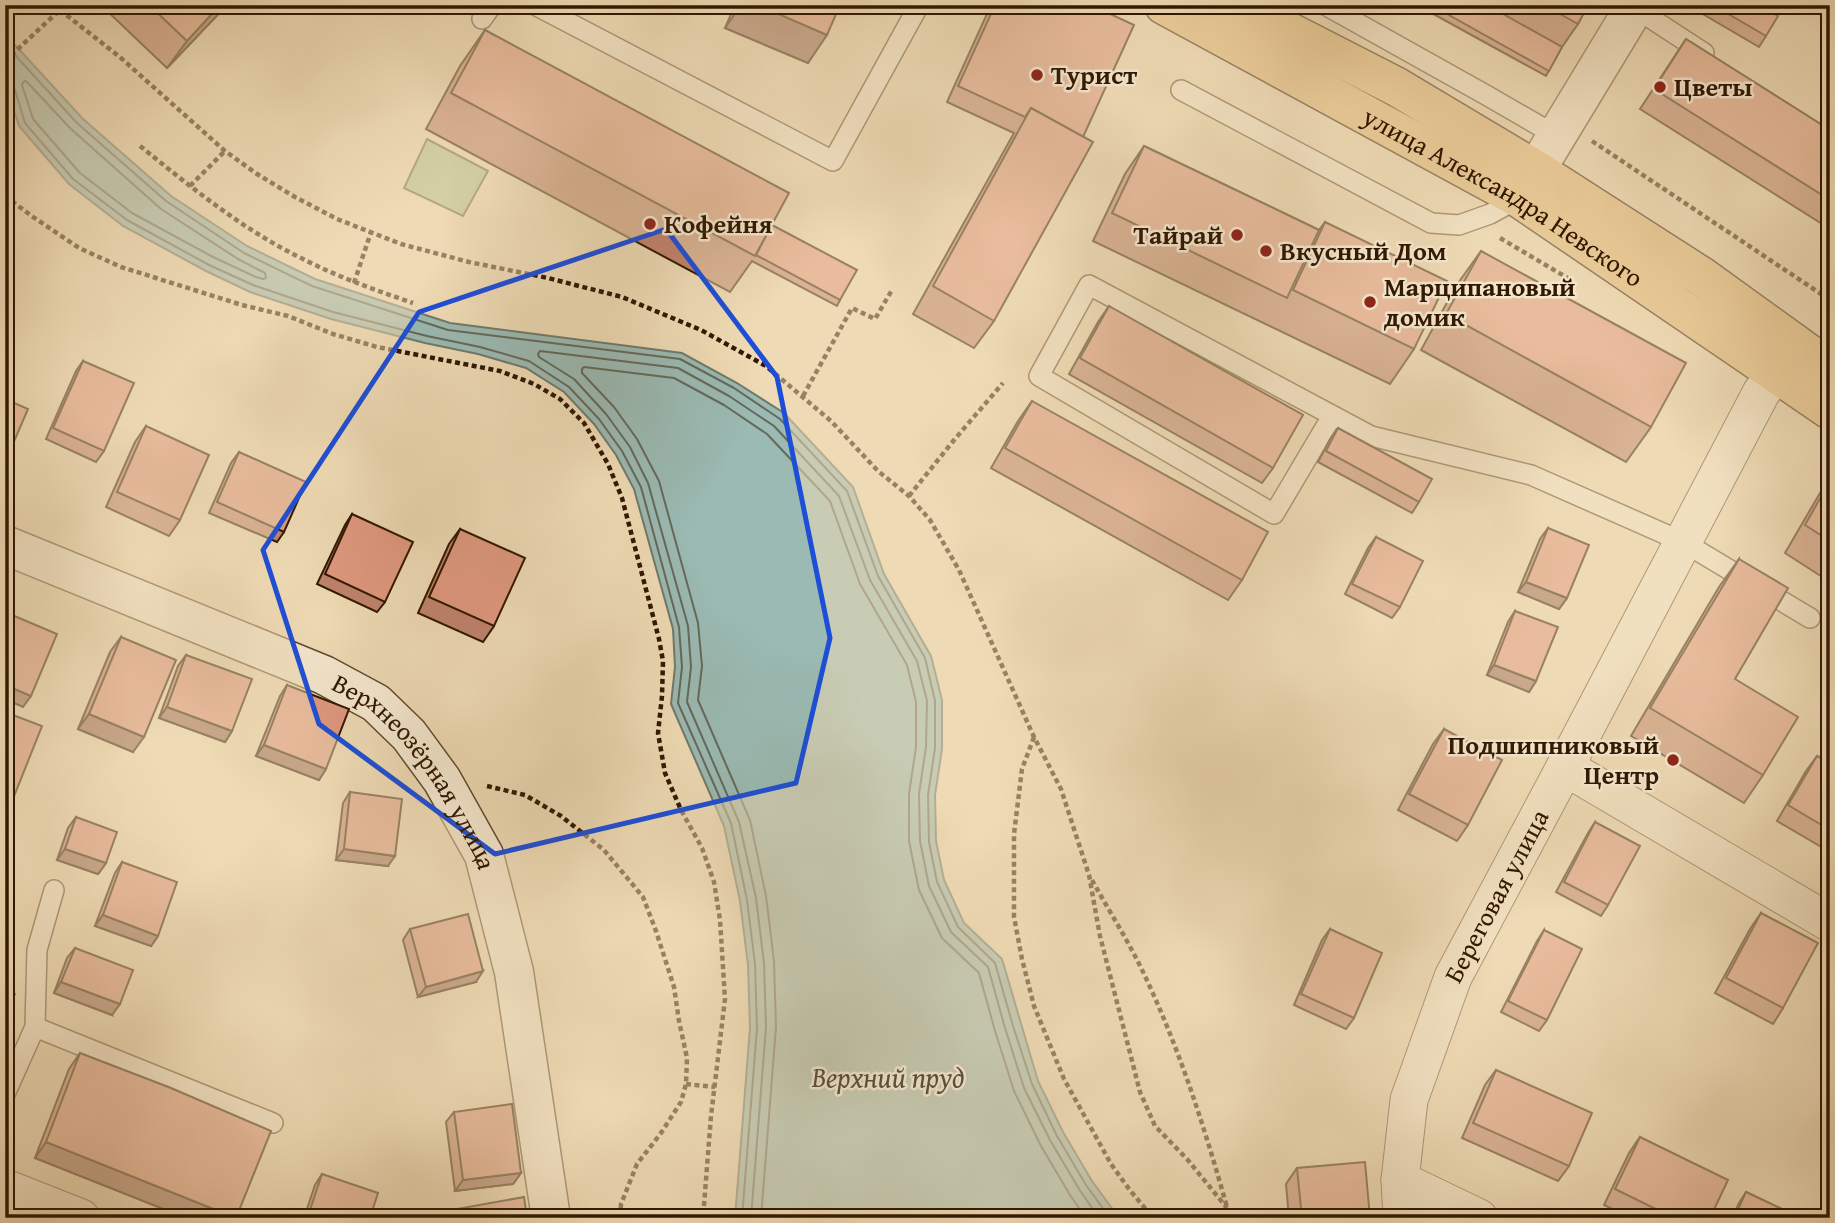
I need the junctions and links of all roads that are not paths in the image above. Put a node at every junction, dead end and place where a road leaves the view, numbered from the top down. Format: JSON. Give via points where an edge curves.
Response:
{"nodes":[{"id":1,"x":535,"y":5,"type":"edge"},
{"id":2,"x":919,"y":5,"type":"edge"},
{"id":3,"x":1164,"y":5,"type":"edge"},
{"id":4,"x":1237,"y":5,"type":"edge"},
{"id":5,"x":1325,"y":5,"type":"edge"},
{"id":6,"x":1636,"y":6,"type":"edge"},
{"id":7,"x":1715,"y":60,"type":"edge"},
{"id":8,"x":1181,"y":90,"type":"dead end"},
{"id":9,"x":1557,"y":136,"type":"junction"},
{"id":10,"x":1528,"y":184,"type":"junction"},
{"id":11,"x":1830,"y":369,"type":"edge"},
{"id":12,"x":1775,"y":373,"type":"junction"},
{"id":13,"x":1830,"y":410,"type":"edge"},
{"id":14,"x":1332,"y":416,"type":"junction"},
{"id":15,"x":1683,"y":542,"type":"junction"},
{"id":16,"x":5,"y":545,"type":"edge"},
{"id":17,"x":1810,"y":618,"type":"dead end"},
{"id":18,"x":1565,"y":767,"type":"junction"},
{"id":19,"x":54,"y":890,"type":"dead end"},
{"id":20,"x":1830,"y":923,"type":"edge"},
{"id":21,"x":36,"y":1027,"type":"junction"},
{"id":22,"x":5,"y":1094,"type":"edge"},
{"id":23,"x":273,"y":1124,"type":"dead end"},
{"id":24,"x":1399,"y":1180,"type":"junction"},
{"id":25,"x":5,"y":1188,"type":"edge"},
{"id":26,"x":81,"y":1218,"type":"edge"},
{"id":27,"x":551,"y":1218,"type":"edge"},
{"id":28,"x":1402,"y":1218,"type":"edge"},
{"id":29,"x":1479,"y":1218,"type":"edge"}],
"edges":[{"from":1,"to":2,"type":"lane","via":[[833,161]]},
{"from":3,"to":10,"type":"main road","name":"улица Александра Невского"},
{"from":4,"to":10,"type":"main road","name":"улица Александра Невского","via":[[1397,87]]},
{"from":5,"to":9,"type":"lane"},
{"from":6,"to":7,"type":"lane"},
{"from":6,"to":9,"type":"street"},
{"from":8,"to":10,"type":"lane","via":[[1431,223],[1459,225],[1490,214]]},
{"from":9,"to":10,"type":"street"},
{"from":10,"to":11,"type":"main road","name":"улица Александра Невского","via":[[1701,276]]},
{"from":10,"to":12,"type":"main road","name":"улица Александра Невского"},
{"from":12,"to":13,"type":"main road","name":"улица Александра Невского"},
{"from":12,"to":15,"type":"street","name":"Береговая улица"},
{"from":14,"to":14,"type":"lane","via":[[1089,285],[1039,376],[1274,514]]},
{"from":14,"to":15,"type":"lane","via":[[1371,436],[1531,475]]},
{"from":15,"to":17,"type":"lane"},
{"from":15,"to":18,"type":"street","name":"Береговая улица"},
{"from":16,"to":27,"type":"street","name":"Верхнеозёрная улица","via":[[324,675],[376,703],[409,735],[442,780],[484,855],[514,972]]},
{"from":18,"to":20,"type":"street"},
{"from":18,"to":24,"type":"street","name":"Береговая улица","via":[[1453,977],[1409,1100]]},
{"from":19,"to":21,"type":"lane","via":[[37,950]]},
{"from":21,"to":22,"type":"lane"},
{"from":21,"to":23,"type":"lane"},
{"from":24,"to":28,"type":"street","name":"Береговая улица"},
{"from":24,"to":29,"type":"street"},
{"from":25,"to":26,"type":"street"}]}
